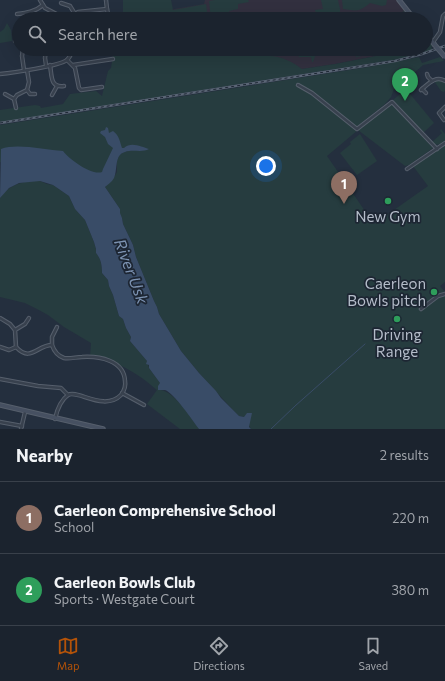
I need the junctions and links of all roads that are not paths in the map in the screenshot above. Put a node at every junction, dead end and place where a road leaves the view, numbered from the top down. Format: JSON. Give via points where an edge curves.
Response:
{"nodes":[{"id":1,"x":40,"y":0,"type":"edge"},
{"id":2,"x":106,"y":0,"type":"edge"},
{"id":3,"x":399,"y":0,"type":"edge"},
{"id":4,"x":61,"y":3,"type":"dead end"},
{"id":5,"x":43,"y":5,"type":"junction"},
{"id":6,"x":108,"y":9,"type":"junction"},
{"id":7,"x":30,"y":12,"type":"edge"},
{"id":8,"x":54,"y":12,"type":"edge"},
{"id":9,"x":73,"y":12,"type":"edge"},
{"id":10,"x":78,"y":12,"type":"edge"},
{"id":11,"x":108,"y":12,"type":"edge"},
{"id":12,"x":408,"y":12,"type":"edge"},
{"id":13,"x":445,"y":14,"type":"edge"},
{"id":14,"x":433,"y":44,"type":"joint"},
{"id":15,"x":22,"y":56,"type":"edge"},
{"id":16,"x":45,"y":56,"type":"edge"},
{"id":17,"x":69,"y":56,"type":"edge"},
{"id":18,"x":445,"y":58,"type":"edge"},
{"id":19,"x":112,"y":59,"type":"dead end"},
{"id":20,"x":67,"y":60,"type":"junction"},
{"id":21,"x":48,"y":65,"type":"junction"},
{"id":22,"x":73,"y":66,"type":"junction"},
{"id":23,"x":25,"y":70,"type":"junction"},
{"id":24,"x":0,"y":74,"type":"edge"},
{"id":25,"x":427,"y":74,"type":"dead end"},
{"id":26,"x":432,"y":81,"type":"junction"},
{"id":27,"x":445,"y":81,"type":"edge"},
{"id":28,"x":298,"y":85,"type":"dead end"},
{"id":29,"x":57,"y":86,"type":"junction"},
{"id":30,"x":64,"y":86,"type":"dead end"},
{"id":31,"x":102,"y":88,"type":"dead end"},
{"id":32,"x":27,"y":90,"type":"junction"},
{"id":33,"x":426,"y":93,"type":"dead end"},
{"id":34,"x":5,"y":94,"type":"dead end"},
{"id":35,"x":36,"y":94,"type":"dead end"},
{"id":36,"x":52,"y":95,"type":"dead end"},
{"id":37,"x":14,"y":99,"type":"junction"},
{"id":38,"x":445,"y":107,"type":"edge"},
{"id":39,"x":16,"y":108,"type":"dead end"},
{"id":40,"x":444,"y":120,"type":"dead end"},
{"id":41,"x":445,"y":143,"type":"edge"},
{"id":42,"x":437,"y":149,"type":"junction"},
{"id":43,"x":407,"y":169,"type":"dead end"},
{"id":44,"x":445,"y":294,"type":"edge"},
{"id":45,"x":421,"y":309,"type":"dead end"},
{"id":46,"x":0,"y":318,"type":"edge"},
{"id":47,"x":29,"y":318,"type":"dead end"},
{"id":48,"x":26,"y":323,"type":"junction"},
{"id":49,"x":29,"y":326,"type":"dead end"},
{"id":50,"x":57,"y":327,"type":"dead end"},
{"id":51,"x":15,"y":330,"type":"junction"},
{"id":52,"x":52,"y":345,"type":"junction"},
{"id":53,"x":0,"y":347,"type":"edge"},
{"id":54,"x":16,"y":347,"type":"junction"},
{"id":55,"x":0,"y":379,"type":"edge"},
{"id":56,"x":122,"y":393,"type":"junction"},
{"id":57,"x":68,"y":395,"type":"junction"},
{"id":58,"x":0,"y":405,"type":"edge"},
{"id":59,"x":144,"y":405,"type":"dead end"},
{"id":60,"x":25,"y":412,"type":"junction"},
{"id":61,"x":55,"y":419,"type":"junction"},
{"id":62,"x":0,"y":422,"type":"edge"},
{"id":63,"x":6,"y":424,"type":"junction"},
{"id":64,"x":5,"y":428,"type":"dead end"},
{"id":65,"x":21,"y":428,"type":"edge"},
{"id":66,"x":103,"y":429,"type":"edge"}],
"edges":[{"from":1,"to":5,"type":"street"},
{"from":2,"to":6,"type":"street"},
{"from":3,"to":12,"type":"main road"},
{"from":4,"to":9,"type":"street","via":[[70,6]]},
{"from":5,"to":7,"type":"street"},
{"from":5,"to":8,"type":"street"},
{"from":6,"to":10,"type":"street"},
{"from":6,"to":11,"type":"street"},
{"from":13,"to":14,"type":"street","via":[[440,32]]},
{"from":14,"to":18,"type":"main road","bridge":true},
{"from":15,"to":23,"type":"street"},
{"from":16,"to":21,"type":"street"},
{"from":17,"to":20,"type":"street"},
{"from":19,"to":22,"type":"street"},
{"from":20,"to":21,"type":"street"},
{"from":20,"to":22,"type":"street"},
{"from":21,"to":23,"type":"street"},
{"from":21,"to":29,"type":"street","via":[[53,82]]},
{"from":22,"to":31,"type":"street","via":[[81,90]]},
{"from":23,"to":24,"type":"street"},
{"from":23,"to":32,"type":"street","via":[[29,82]]},
{"from":25,"to":26,"type":"street"},
{"from":26,"to":27,"type":"street"},
{"from":26,"to":33,"type":"street","via":[[422,89]]},
{"from":28,"to":42,"type":"street","via":[[357,129],[392,102]]},
{"from":29,"to":30,"type":"street"},
{"from":29,"to":36,"type":"street"},
{"from":32,"to":35,"type":"street","via":[[30,94]]},
{"from":32,"to":37,"type":"street"},
{"from":34,"to":37,"type":"street"},
{"from":37,"to":39,"type":"street"},
{"from":38,"to":40,"type":"street","via":[[439,113]]},
{"from":41,"to":42,"type":"street"},
{"from":42,"to":43,"type":"street"},
{"from":44,"to":45,"type":"street","via":[[438,296]]},
{"from":46,"to":51,"type":"street"},
{"from":47,"to":48,"type":"street"},
{"from":48,"to":49,"type":"street"},
{"from":48,"to":51,"type":"street"},
{"from":50,"to":52,"type":"street","via":[[52,337]]},
{"from":51,"to":54,"type":"street"},
{"from":52,"to":54,"type":"street","via":[[29,354]]},
{"from":52,"to":56,"type":"street","via":[[56,352],[65,358],[90,357],[106,359],[116,364],[125,375],[126,384]]},
{"from":53,"to":54,"type":"street","via":[[9,350]]},
{"from":55,"to":57,"type":"street","via":[[61,388]]},
{"from":56,"to":57,"type":"street","via":[[107,401]]},
{"from":56,"to":59,"type":"street"},
{"from":57,"to":61,"type":"street","via":[[58,408]]},
{"from":58,"to":60,"type":"main road"},
{"from":60,"to":61,"type":"main road"},
{"from":60,"to":65,"type":"street"},
{"from":61,"to":66,"type":"main road"},
{"from":62,"to":63,"type":"street"},
{"from":63,"to":64,"type":"street"},
{"from":63,"to":65,"type":"street"}]}
